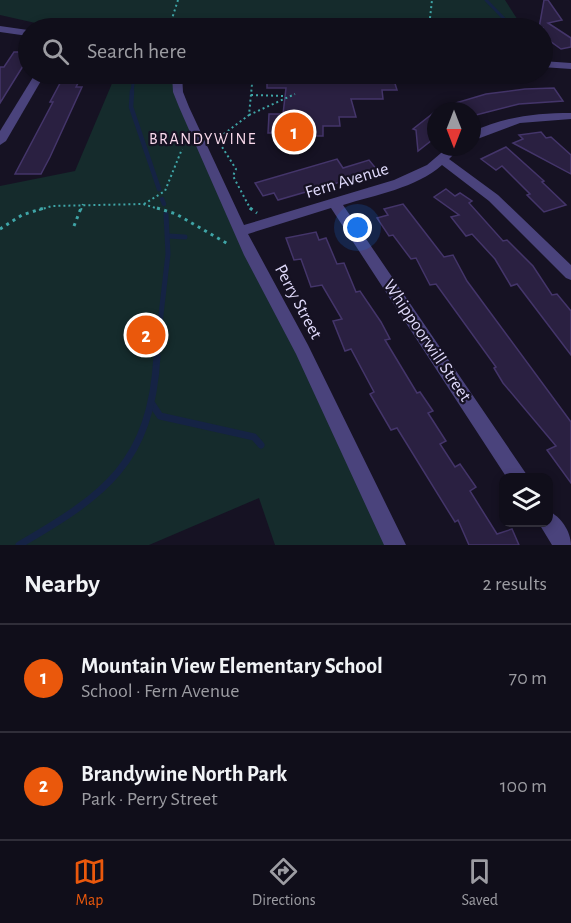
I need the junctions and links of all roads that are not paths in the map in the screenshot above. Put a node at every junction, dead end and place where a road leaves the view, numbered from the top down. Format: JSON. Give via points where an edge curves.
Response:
{"nodes":[{"id":1,"x":0,"y":29,"type":"edge"},
{"id":2,"x":18,"y":32,"type":"edge"},
{"id":3,"x":553,"y":65,"type":"edge"},
{"id":4,"x":571,"y":66,"type":"edge"},
{"id":5,"x":34,"y":84,"type":"edge"},
{"id":6,"x":178,"y":84,"type":"edge"},
{"id":7,"x":571,"y":116,"type":"edge"},
{"id":8,"x":481,"y":132,"type":"edge"},
{"id":9,"x":0,"y":141,"type":"edge"},
{"id":10,"x":444,"y":156,"type":"edge"},
{"id":11,"x":441,"y":159,"type":"junction"},
{"id":12,"x":335,"y":204,"type":"junction"},
{"id":13,"x":241,"y":231,"type":"junction"},
{"id":14,"x":571,"y":274,"type":"edge"},
{"id":15,"x":516,"y":473,"type":"edge"},
{"id":16,"x":553,"y":527,"type":"edge"},
{"id":17,"x":395,"y":545,"type":"edge"},
{"id":18,"x":565,"y":545,"type":"edge"}],
"edges":[{"from":1,"to":2,"type":"street"},
{"from":3,"to":4,"type":"street"},
{"from":5,"to":9,"type":"street"},
{"from":6,"to":13,"type":"street","name":"Perry Street","via":[[184,107]]},
{"from":7,"to":8,"type":"street","via":[[516,119]]},
{"from":10,"to":11,"type":"street","name":"Fern Avenue"},
{"from":11,"to":12,"type":"street","name":"Fern Avenue","via":[[413,178]]},
{"from":11,"to":14,"type":"street","via":[[498,200]]},
{"from":12,"to":13,"type":"street","name":"Fern Avenue"},
{"from":12,"to":15,"type":"street","name":"Whippoorwill Street"},
{"from":13,"to":17,"type":"street","name":"Perry Street"},
{"from":16,"to":18,"type":"street"}]}
